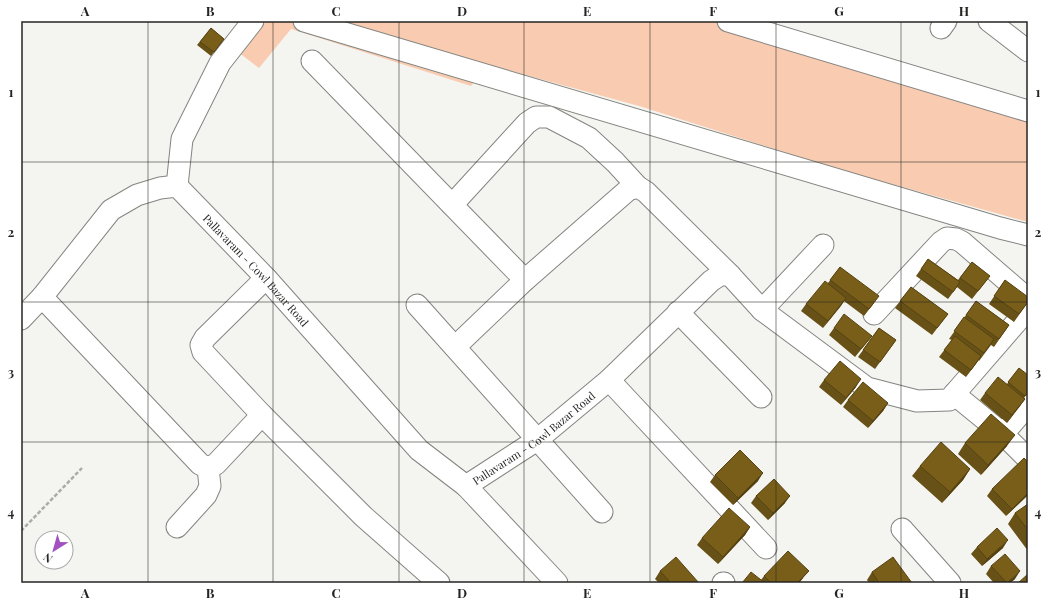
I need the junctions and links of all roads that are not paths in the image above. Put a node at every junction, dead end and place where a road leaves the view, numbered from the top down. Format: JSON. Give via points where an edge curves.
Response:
{"nodes":[{"id":1,"x":253,"y":21,"type":"edge"},
{"id":2,"x":304,"y":21,"type":"edge"},
{"id":3,"x":728,"y":21,"type":"edge"},
{"id":4,"x":989,"y":21,"type":"edge"},
{"id":5,"x":1028,"y":51,"type":"edge"},
{"id":6,"x":312,"y":61,"type":"dead end"},
{"id":7,"x":1028,"y":111,"type":"edge"},
{"id":8,"x":177,"y":186,"type":"junction"},
{"id":9,"x":638,"y":187,"type":"junction"},
{"id":10,"x":452,"y":205,"type":"junction"},
{"id":11,"x":1028,"y":235,"type":"edge"},
{"id":12,"x":823,"y":245,"type":"dead end"},
{"id":13,"x":730,"y":275,"type":"junction"},
{"id":14,"x":266,"y":278,"type":"junction"},
{"id":15,"x":525,"y":280,"type":"junction"},
{"id":16,"x":1028,"y":299,"type":"edge"},
{"id":17,"x":417,"y":305,"type":"dead end"},
{"id":18,"x":29,"y":307,"type":"edge"},
{"id":19,"x":1028,"y":309,"type":"edge"},
{"id":20,"x":762,"y":310,"type":"junction"},
{"id":21,"x":678,"y":312,"type":"junction"},
{"id":22,"x":874,"y":314,"type":"dead end"},
{"id":23,"x":455,"y":347,"type":"junction"},
{"id":24,"x":609,"y":380,"type":"junction"},
{"id":25,"x":954,"y":394,"type":"junction"},
{"id":26,"x":761,"y":397,"type":"dead end"},
{"id":27,"x":1028,"y":405,"type":"edge"},
{"id":28,"x":262,"y":415,"type":"junction"},
{"id":29,"x":1003,"y":434,"type":"junction"},
{"id":30,"x":537,"y":440,"type":"junction"},
{"id":31,"x":1028,"y":459,"type":"edge"},
{"id":32,"x":208,"y":468,"type":"junction"},
{"id":33,"x":466,"y":486,"type":"junction"},
{"id":34,"x":602,"y":512,"type":"dead end"},
{"id":35,"x":177,"y":527,"type":"dead end"},
{"id":36,"x":902,"y":529,"type":"dead end"},
{"id":37,"x":766,"y":548,"type":"dead end"},
{"id":38,"x":439,"y":583,"type":"edge"},
{"id":39,"x":557,"y":583,"type":"edge"},
{"id":40,"x":950,"y":583,"type":"edge"}],
"edges":[{"from":1,"to":8,"type":"street","via":[[220,63],[182,139]]},
{"from":2,"to":11,"type":"street"},
{"from":3,"to":7,"type":"street"},
{"from":4,"to":5,"type":"street"},
{"from":6,"to":10,"type":"street"},
{"from":8,"to":14,"type":"street","name":"Pallavaram - Cowl Bazar Road"},
{"from":8,"to":18,"type":"street","via":[[137,195],[111,210]]},
{"from":9,"to":10,"type":"street","via":[[589,138],[549,117],[536,117],[527,123]]},
{"from":9,"to":13,"type":"street"},
{"from":9,"to":15,"type":"street","via":[[628,190]]},
{"from":10,"to":15,"type":"street"},
{"from":12,"to":20,"type":"street"},
{"from":13,"to":20,"type":"street"},
{"from":13,"to":21,"type":"street","name":"Pallavaram - Cowl Bazar Road","via":[[720,275],[711,281]]},
{"from":14,"to":28,"type":"street","via":[[205,338],[201,345],[204,352]]},
{"from":14,"to":33,"type":"street","name":"Pallavaram - Cowl Bazar Road","via":[[419,450]]},
{"from":15,"to":23,"type":"street"},
{"from":16,"to":22,"type":"street","via":[[962,242],[947,238],[940,242]]},
{"from":17,"to":23,"type":"street"},
{"from":18,"to":32,"type":"street","via":[[200,464]]},
{"from":19,"to":25,"type":"street"},
{"from":20,"to":25,"type":"street","via":[[867,388],[918,401],[949,400]]},
{"from":21,"to":24,"type":"street","name":"Pallavaram - Cowl Bazar Road"},
{"from":21,"to":26,"type":"street"},
{"from":23,"to":30,"type":"street"},
{"from":24,"to":30,"type":"street","name":"Pallavaram - Cowl Bazar Road"},
{"from":24,"to":37,"type":"street"},
{"from":25,"to":29,"type":"street"},
{"from":27,"to":29,"type":"street"},
{"from":28,"to":32,"type":"street","via":[[216,464]]},
{"from":28,"to":38,"type":"street","via":[[363,516]]},
{"from":29,"to":31,"type":"street"},
{"from":30,"to":33,"type":"street","name":"Pallavaram - Cowl Bazar Road"},
{"from":30,"to":34,"type":"street"},
{"from":32,"to":35,"type":"street","via":[[210,486],[206,495]]},
{"from":33,"to":39,"type":"street"},
{"from":36,"to":40,"type":"street"}]}
